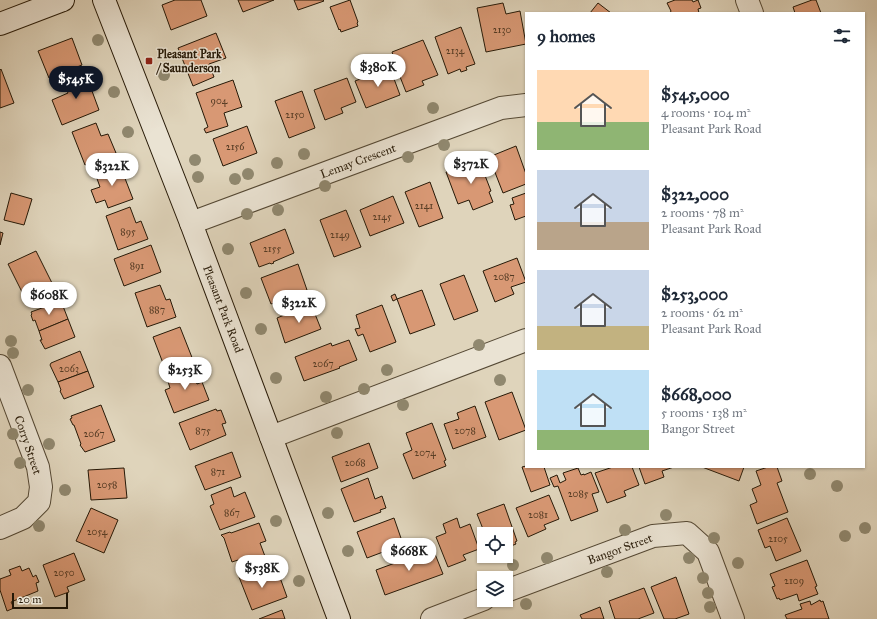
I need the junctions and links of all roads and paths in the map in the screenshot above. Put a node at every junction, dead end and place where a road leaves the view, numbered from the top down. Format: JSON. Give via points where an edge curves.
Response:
{"nodes":[{"id":1,"x":63,"y":0,"type":"edge"},
{"id":2,"x":104,"y":0,"type":"edge"},
{"id":3,"x":747,"y":0,"type":"edge"},
{"id":4,"x":752,"y":12,"type":"edge"},
{"id":5,"x":0,"y":24,"type":"edge"},
{"id":6,"x":525,"y":105,"type":"edge"},
{"id":7,"x":191,"y":223,"type":"junction"},
{"id":8,"x":525,"y":340,"type":"edge"},
{"id":9,"x":0,"y":366,"type":"edge"},
{"id":10,"x":271,"y":436,"type":"junction"},
{"id":11,"x":0,"y":528,"type":"edge"},
{"id":12,"x":513,"y":588,"type":"edge"},
{"id":13,"x":477,"y":602,"type":"edge"},
{"id":14,"x":339,"y":619,"type":"edge"},
{"id":15,"x":432,"y":619,"type":"edge"},
{"id":16,"x":733,"y":619,"type":"edge"}],
"edges":[{"from":1,"to":5,"type":"street"},
{"from":2,"to":7,"type":"street","name":"Pleasant Park Road"},
{"from":3,"to":4,"type":"street"},
{"from":6,"to":7,"type":"street","name":"Lemay Crescent","via":[[501,108]]},
{"from":7,"to":10,"type":"street","name":"Pleasant Park Road"},
{"from":8,"to":10,"type":"street"},
{"from":9,"to":11,"type":"street","name":"Corry Street","via":[[38,467],[41,487],[39,502],[23,518]]},
{"from":10,"to":14,"type":"street","name":"Pleasant Park Road"},
{"from":12,"to":16,"type":"street","name":"Bangor Street","via":[[653,536],[687,533],[708,552]]},
{"from":13,"to":15,"type":"street"}]}
